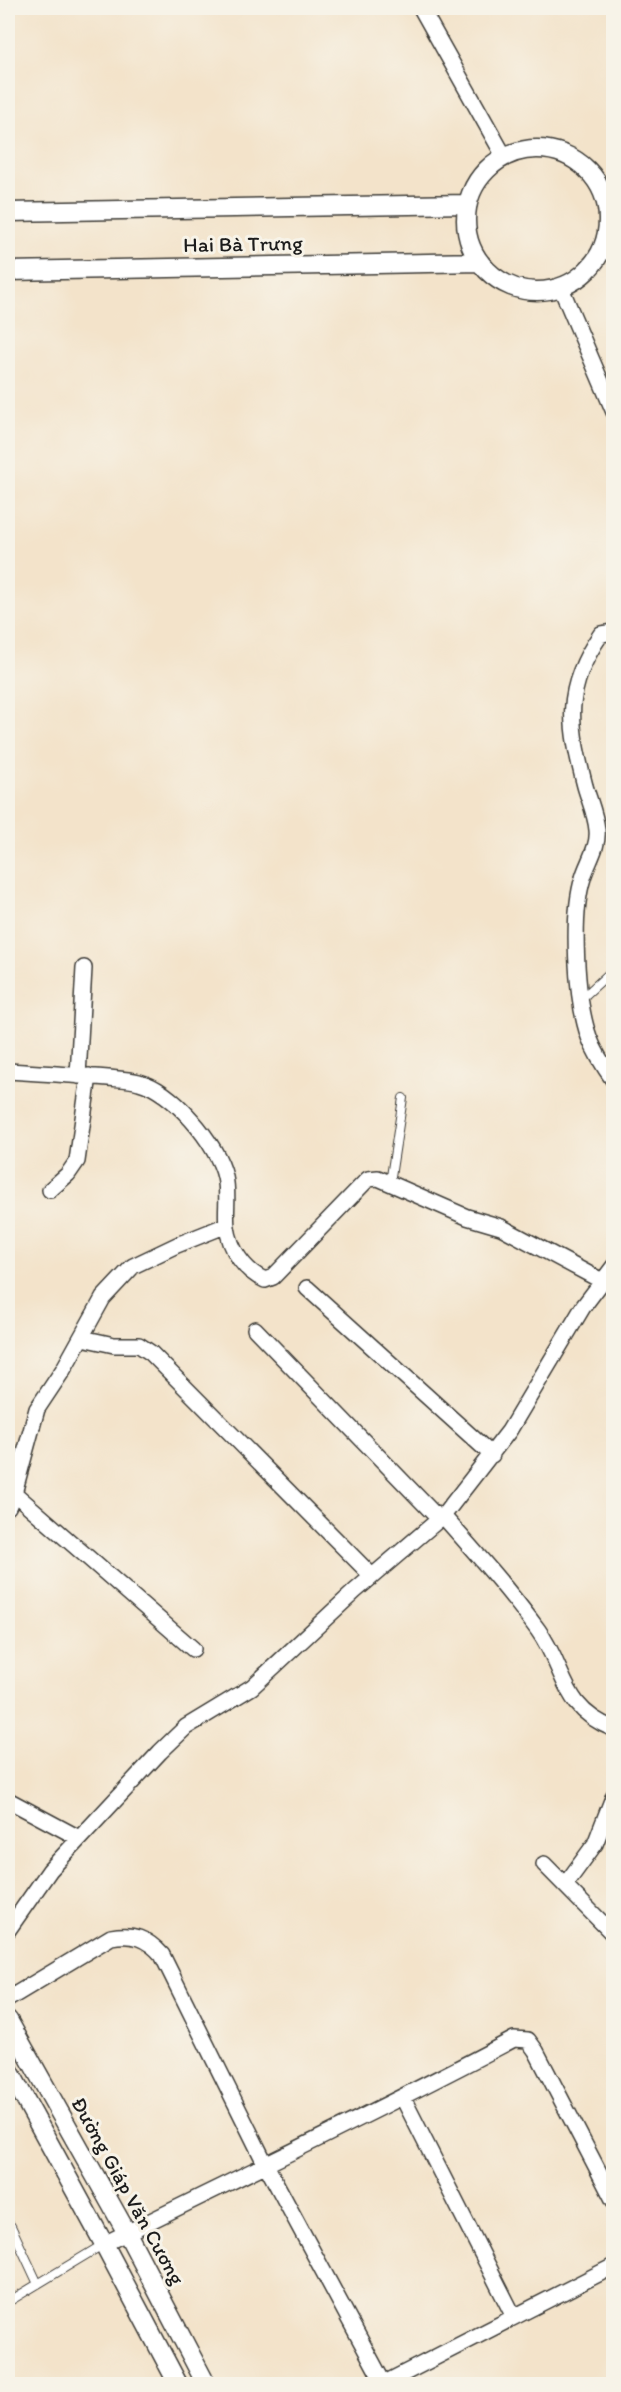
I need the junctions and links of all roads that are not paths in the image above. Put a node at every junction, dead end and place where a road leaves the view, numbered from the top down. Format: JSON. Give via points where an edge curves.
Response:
{"nodes":[{"id":1,"x":422,"y":8,"type":"edge"},
{"id":2,"x":504,"y":156,"type":"junction"},
{"id":3,"x":609,"y":195,"type":"edge"},
{"id":4,"x":468,"y":204,"type":"junction"},
{"id":5,"x":8,"y":212,"type":"edge"},
{"id":6,"x":608,"y":247,"type":"edge"},
{"id":7,"x":480,"y":262,"type":"junction"},
{"id":8,"x":8,"y":271,"type":"edge"},
{"id":9,"x":561,"y":288,"type":"junction"},
{"id":10,"x":614,"y":412,"type":"edge"},
{"id":11,"x":614,"y":632,"type":"edge"},
{"id":12,"x":84,"y":969,"type":"dead end"},
{"id":13,"x":614,"y":969,"type":"edge"},
{"id":14,"x":581,"y":999,"type":"junction"},
{"id":15,"x":8,"y":1071,"type":"edge"},
{"id":16,"x":84,"y":1076,"type":"junction"},
{"id":17,"x":614,"y":1081,"type":"edge"},
{"id":18,"x":403,"y":1098,"type":"dead end"},
{"id":19,"x":390,"y":1183,"type":"junction"},
{"id":20,"x":50,"y":1190,"type":"dead end"},
{"id":21,"x":227,"y":1225,"type":"junction"},
{"id":22,"x":614,"y":1266,"type":"edge"},
{"id":23,"x":602,"y":1281,"type":"junction"},
{"id":24,"x":307,"y":1288,"type":"dead end"},
{"id":25,"x":255,"y":1329,"type":"dead end"},
{"id":26,"x":82,"y":1338,"type":"junction"},
{"id":27,"x":492,"y":1455,"type":"junction"},
{"id":28,"x":14,"y":1493,"type":"junction"},
{"id":29,"x":8,"y":1507,"type":"edge"},
{"id":30,"x":441,"y":1518,"type":"junction"},
{"id":31,"x":372,"y":1576,"type":"junction"},
{"id":32,"x":193,"y":1649,"type":"dead end"},
{"id":33,"x":614,"y":1729,"type":"edge"},
{"id":34,"x":614,"y":1795,"type":"edge"},
{"id":35,"x":8,"y":1800,"type":"edge"},
{"id":36,"x":79,"y":1838,"type":"junction"},
{"id":37,"x":544,"y":1864,"type":"dead end"},
{"id":38,"x":565,"y":1885,"type":"junction"},
{"id":39,"x":8,"y":1930,"type":"edge"},
{"id":40,"x":614,"y":1935,"type":"edge"},
{"id":41,"x":8,"y":1999,"type":"edge"},
{"id":42,"x":8,"y":2020,"type":"edge"},
{"id":43,"x":8,"y":2068,"type":"edge"},
{"id":44,"x":403,"y":2098,"type":"junction"},
{"id":45,"x":266,"y":2163,"type":"junction"},
{"id":46,"x":614,"y":2201,"type":"edge"},
{"id":47,"x":11,"y":2226,"type":"dead end"},
{"id":48,"x":127,"y":2233,"type":"junction"},
{"id":49,"x":104,"y":2244,"type":"junction"},
{"id":50,"x":614,"y":2266,"type":"edge"},
{"id":51,"x":39,"y":2284,"type":"junction"},
{"id":52,"x":8,"y":2302,"type":"edge"},
{"id":53,"x":514,"y":2317,"type":"junction"},
{"id":54,"x":383,"y":2384,"type":"edge"},
{"id":55,"x":178,"y":2385,"type":"edge"},
{"id":56,"x":206,"y":2385,"type":"edge"}],
"edges":[{"from":1,"to":2,"type":"street"},
{"from":2,"to":3,"type":"street","via":[[525,149],[550,149],[573,158],[592,173]]},
{"from":2,"to":4,"type":"street","via":[[486,170],[473,188]]},
{"from":3,"to":6,"type":"street"},
{"from":4,"to":5,"type":"street","name":"Hai Bà Trưng"},
{"from":4,"to":7,"type":"street","via":[[466,232]]},
{"from":6,"to":9,"type":"street","via":[[576,281]]},
{"from":7,"to":8,"type":"street","name":"Hai Bà Trưng"},
{"from":7,"to":9,"type":"street","via":[[505,285],[529,292]]},
{"from":9,"to":10,"type":"street"},
{"from":11,"to":14,"type":"street","via":[[601,634],[590,651],[577,676],[572,700],[575,744],[598,831],[582,879],[577,918]]},
{"from":12,"to":16,"type":"street"},
{"from":13,"to":14,"type":"lane"},
{"from":14,"to":17,"type":"street","via":[[589,1036]]},
{"from":15,"to":16,"type":"street"},
{"from":16,"to":20,"type":"street","via":[[77,1161]]},
{"from":16,"to":21,"type":"street","via":[[140,1082],[164,1093],[191,1120],[225,1175]]},
{"from":18,"to":19,"type":"lane"},
{"from":19,"to":21,"type":"street","via":[[368,1179],[273,1277],[265,1280],[254,1275],[238,1257]]},
{"from":19,"to":23,"type":"street","via":[[467,1217],[501,1227]]},
{"from":21,"to":26,"type":"street","via":[[133,1266],[103,1298]]},
{"from":22,"to":23,"type":"street"},
{"from":23,"to":27,"type":"street"},
{"from":24,"to":27,"type":"street"},
{"from":25,"to":30,"type":"street"},
{"from":26,"to":28,"type":"street","via":[[37,1409]]},
{"from":26,"to":31,"type":"street","via":[[114,1345],[139,1345],[151,1353]]},
{"from":27,"to":30,"type":"street"},
{"from":28,"to":29,"type":"street"},
{"from":28,"to":32,"type":"street"},
{"from":30,"to":31,"type":"street"},
{"from":30,"to":33,"type":"street","via":[[486,1563],[540,1632],[575,1703],[594,1722]]},
{"from":31,"to":36,"type":"street","via":[[252,1687],[186,1727]]},
{"from":34,"to":38,"type":"street","via":[[595,1844]]},
{"from":35,"to":36,"type":"street"},
{"from":36,"to":39,"type":"street","via":[[50,1870]]},
{"from":37,"to":38,"type":"street"},
{"from":38,"to":40,"type":"street"},
{"from":41,"to":45,"type":"street","via":[[111,1937],[138,1937],[152,1944],[162,1955]]},
{"from":42,"to":48,"type":"street","name":"Đường Giáp Văn Cương"},
{"from":43,"to":49,"type":"street"},
{"from":44,"to":45,"type":"street"},
{"from":44,"to":46,"type":"street","via":[[514,2039],[528,2040]]},
{"from":44,"to":53,"type":"street"},
{"from":45,"to":48,"type":"street"},
{"from":45,"to":54,"type":"street"},
{"from":47,"to":51,"type":"lane"},
{"from":48,"to":49,"type":"street"},
{"from":48,"to":56,"type":"street","name":"Đường Giáp Văn Cương"},
{"from":49,"to":51,"type":"lane"},
{"from":49,"to":55,"type":"street"},
{"from":50,"to":53,"type":"street"},
{"from":51,"to":52,"type":"lane"},
{"from":53,"to":54,"type":"street"}]}
